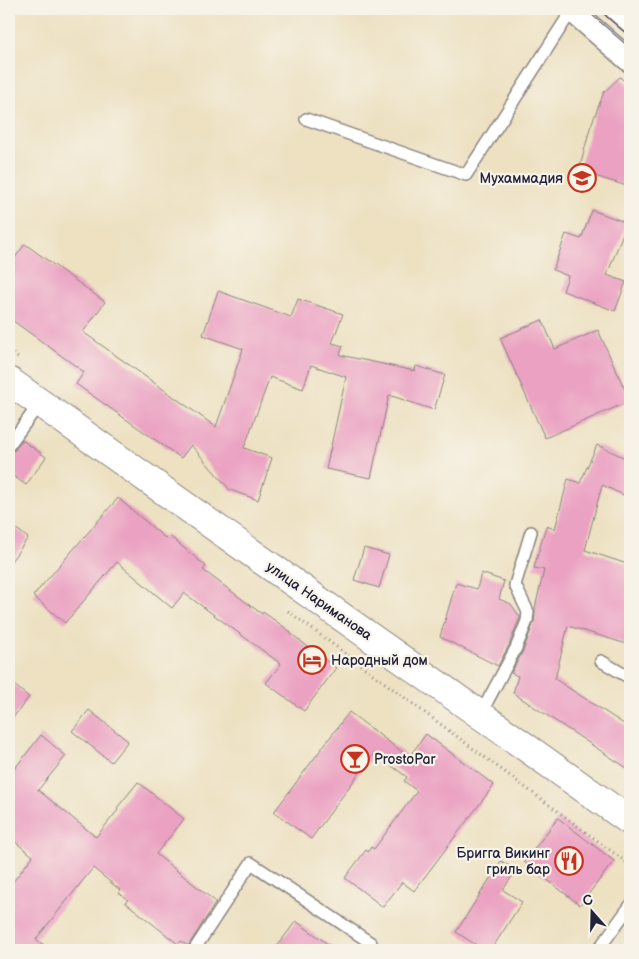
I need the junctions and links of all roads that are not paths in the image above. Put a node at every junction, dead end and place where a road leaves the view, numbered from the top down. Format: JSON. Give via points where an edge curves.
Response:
{"nodes":[{"id":1,"x":616,"y":9,"type":"edge"},
{"id":2,"x":571,"y":10,"type":"edge"},
{"id":3,"x":630,"y":21,"type":"edge"},
{"id":4,"x":630,"y":61,"type":"edge"},
{"id":5,"x":306,"y":119,"type":"dead end"},
{"id":6,"x":9,"y":381,"type":"edge"},
{"id":7,"x":40,"y":403,"type":"junction"},
{"id":8,"x":9,"y":445,"type":"edge"},
{"id":9,"x":531,"y":532,"type":"dead end"},
{"id":10,"x":601,"y":661,"type":"dead end"},
{"id":11,"x":630,"y":678,"type":"edge"},
{"id":12,"x":480,"y":714,"type":"junction"},
{"id":13,"x":630,"y":822,"type":"edge"},
{"id":14,"x":630,"y":906,"type":"edge"},
{"id":15,"x":194,"y":950,"type":"edge"},
{"id":16,"x":367,"y":950,"type":"edge"},
{"id":17,"x":598,"y":950,"type":"edge"}],
"edges":[{"from":1,"to":3,"type":"street"},
{"from":2,"to":4,"type":"street"},
{"from":2,"to":5,"type":"lane","via":[[466,175]]},
{"from":6,"to":7,"type":"main road","name":"улица Нариманова"},
{"from":7,"to":8,"type":"lane"},
{"from":7,"to":12,"type":"main road","name":"улица Нариманова"},
{"from":9,"to":12,"type":"lane","via":[[515,585],[528,612],[527,621]]},
{"from":10,"to":11,"type":"lane"},
{"from":12,"to":13,"type":"main road","name":"улица Нариманова"},
{"from":14,"to":17,"type":"lane"},
{"from":15,"to":16,"type":"lane","via":[[252,864],[371,943]]}]}
